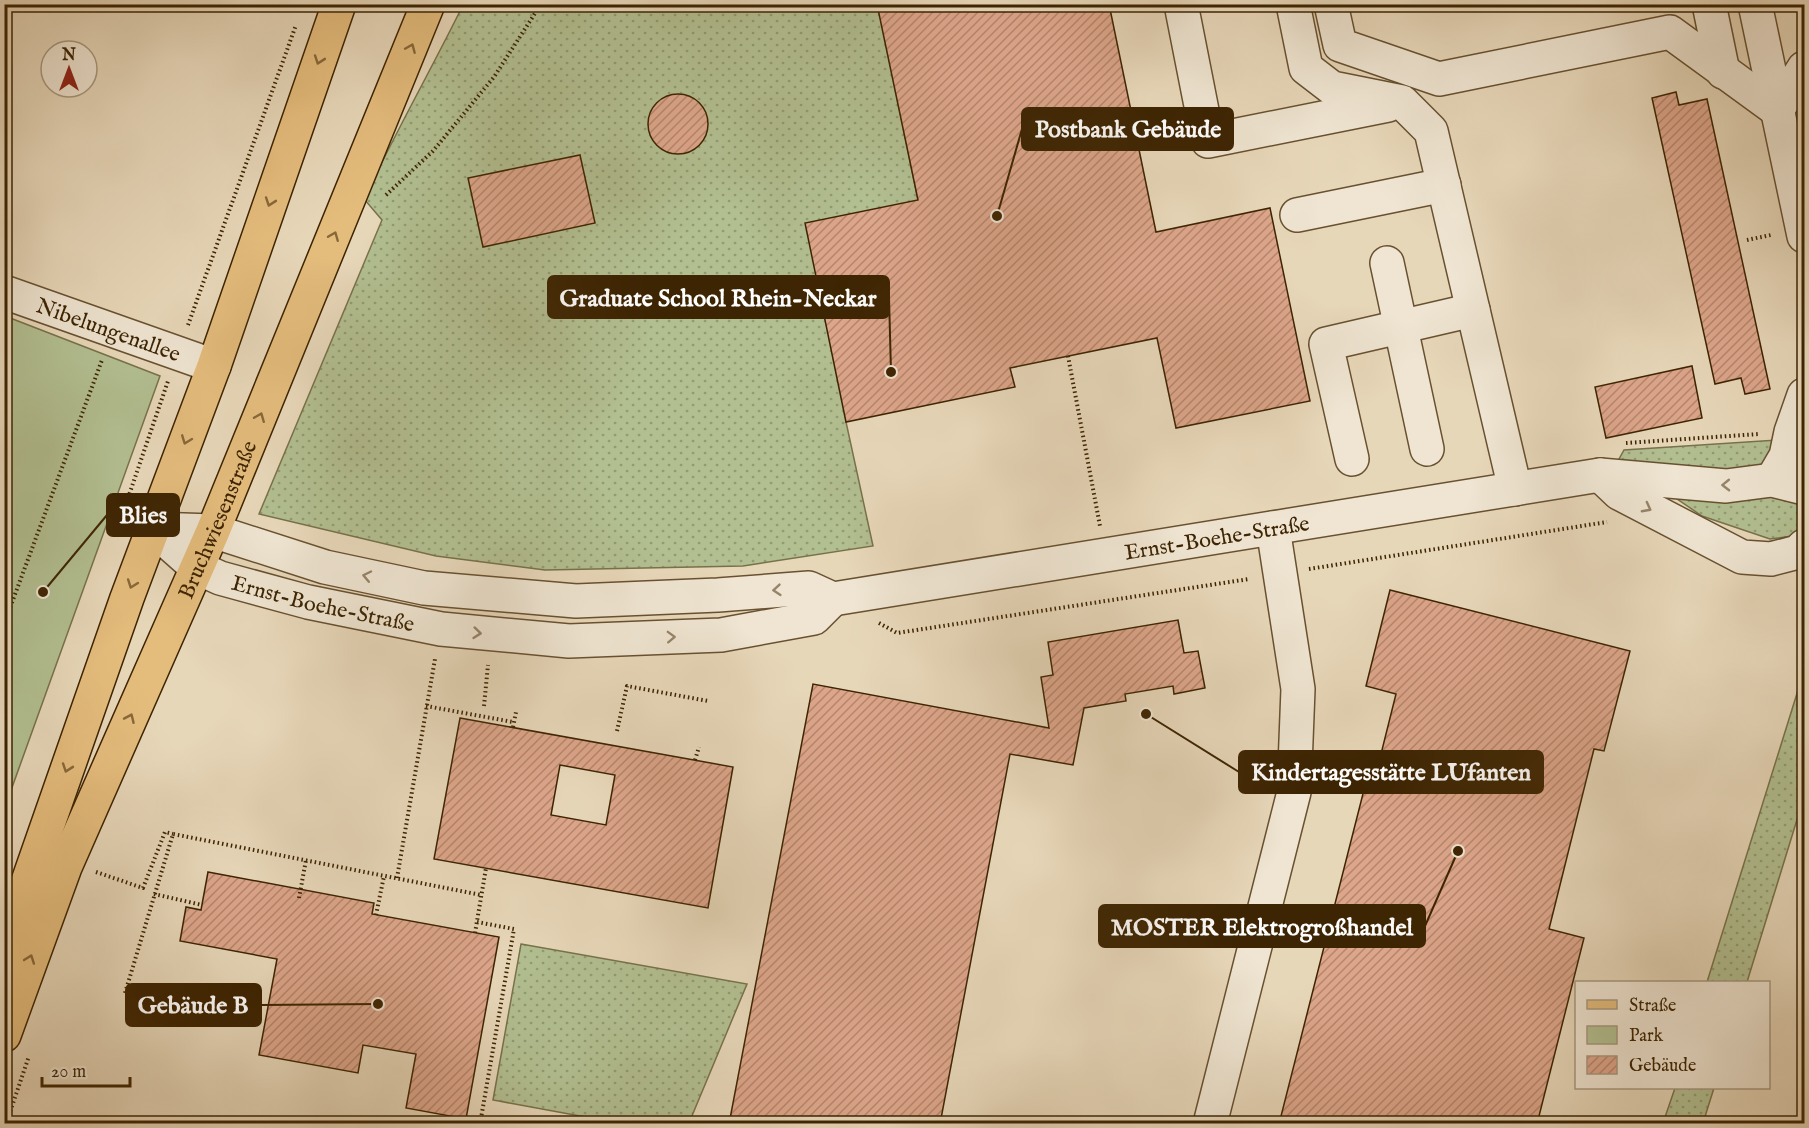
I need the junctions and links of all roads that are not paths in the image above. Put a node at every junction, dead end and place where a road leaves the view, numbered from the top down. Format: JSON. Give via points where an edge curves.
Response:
{"nodes":[{"id":1,"x":339,"y":4,"type":"edge"},
{"id":2,"x":429,"y":4,"type":"edge"},
{"id":3,"x":1180,"y":4,"type":"edge"},
{"id":4,"x":1293,"y":4,"type":"edge"},
{"id":5,"x":1331,"y":4,"type":"edge"},
{"id":6,"x":1708,"y":4,"type":"edge"},
{"id":7,"x":1755,"y":4,"type":"edge"},
{"id":8,"x":1804,"y":68,"type":"edge"},
{"id":9,"x":1723,"y":72,"type":"junction"},
{"id":10,"x":1402,"y":102,"type":"junction"},
{"id":11,"x":1777,"y":110,"type":"junction"},
{"id":12,"x":1444,"y":185,"type":"junction"},
{"id":13,"x":1297,"y":215,"type":"dead end"},
{"id":14,"x":1804,"y":236,"type":"edge"},
{"id":15,"x":1387,"y":263,"type":"dead end"},
{"id":16,"x":4,"y":292,"type":"edge"},
{"id":17,"x":1473,"y":310,"type":"junction"},
{"id":18,"x":1401,"y":326,"type":"junction"},
{"id":19,"x":214,"y":366,"type":"junction"},
{"id":20,"x":1804,"y":395,"type":"edge"},
{"id":21,"x":1427,"y":449,"type":"dead end"},
{"id":22,"x":1352,"y":459,"type":"dead end"},
{"id":23,"x":1600,"y":475,"type":"junction"},
{"id":24,"x":1772,"y":480,"type":"junction"},
{"id":25,"x":1804,"y":488,"type":"edge"},
{"id":26,"x":1515,"y":489,"type":"junction"},
{"id":27,"x":1273,"y":528,"type":"junction"},
{"id":28,"x":153,"y":529,"type":"junction"},
{"id":29,"x":213,"y":531,"type":"junction"},
{"id":30,"x":1804,"y":546,"type":"edge"},
{"id":31,"x":196,"y":567,"type":"junction"},
{"id":32,"x":424,"y":588,"type":"junction"},
{"id":33,"x":718,"y":595,"type":"junction"},
{"id":34,"x":833,"y":599,"type":"junction"},
{"id":35,"x":429,"y":628,"type":"junction"},
{"id":36,"x":721,"y":635,"type":"junction"},
{"id":37,"x":4,"y":950,"type":"edge"},
{"id":38,"x":4,"y":1035,"type":"edge"},
{"id":39,"x":1210,"y":1124,"type":"edge"}],
"edges":[{"from":1,"to":19,"type":"main road","one_way":true},
{"from":29,"to":2,"type":"main road","name":"Bruchwiesenstraße","one_way":true},
{"from":3,"to":10,"type":"street","via":[[1208,141]]},
{"from":4,"to":10,"type":"street","via":[[1306,68],[1332,88]]},
{"from":5,"to":9,"type":"street","via":[[1340,45],[1439,79],[1670,32]]},
{"from":6,"to":9,"type":"street"},
{"from":7,"to":11,"type":"street"},
{"from":8,"to":11,"type":"street"},
{"from":9,"to":11,"type":"street"},
{"from":10,"to":12,"type":"street","via":[[1431,131]]},
{"from":11,"to":14,"type":"street"},
{"from":12,"to":13,"type":"street"},
{"from":12,"to":17,"type":"street"},
{"from":15,"to":18,"type":"street"},
{"from":16,"to":19,"type":"street","name":"Nibelungenallee"},
{"from":17,"to":18,"type":"street"},
{"from":17,"to":26,"type":"street"},
{"from":18,"to":21,"type":"street"},
{"from":18,"to":22,"type":"street","via":[[1326,344]]},
{"from":19,"to":28,"type":"main road","one_way":true},
{"from":20,"to":24,"type":"street","via":[[1786,456]]},
{"from":24,"to":23,"type":"street","name":"Ernst-Boehe-Straße","one_way":true,"via":[[1726,486]]},
{"from":23,"to":26,"type":"street","name":"Ernst-Boehe-Straße"},
{"from":23,"to":30,"type":"street","one_way":true,"via":[[1619,493],[1772,569]]},
{"from":24,"to":25,"type":"street","name":"Ernst-Boehe-Straße"},
{"from":26,"to":27,"type":"street","name":"Ernst-Boehe-Straße"},
{"from":27,"to":34,"type":"street","name":"Ernst-Boehe-Straße"},
{"from":27,"to":39,"type":"street","via":[[1298,689],[1294,792]]},
{"from":28,"to":29,"type":"street","name":"Ernst-Boehe-Straße"},
{"from":28,"to":31,"type":"street","name":"Ernst-Boehe-Straße"},
{"from":28,"to":37,"type":"main road","one_way":true},
{"from":29,"to":31,"type":"main road","name":"Bruchwiesenstraße"},
{"from":32,"to":29,"type":"street","name":"Ernst-Boehe-Straße","one_way":true,"via":[[325,567]]},
{"from":31,"to":35,"type":"street","name":"Ernst-Boehe-Straße","via":[[220,578],[308,602]]},
{"from":38,"to":31,"type":"main road","name":"Bruchwiesenstraße","one_way":true,"via":[[65,867]]},
{"from":32,"to":33,"type":"street","name":"Ernst-Boehe-Straße","via":[[576,601]]},
{"from":32,"to":35,"type":"street"},
{"from":34,"to":33,"type":"street","name":"Ernst-Boehe-Straße","one_way":true,"via":[[808,588]]},
{"from":33,"to":36,"type":"street"},
{"from":34,"to":36,"type":"street","name":"Ernst-Boehe-Straße","via":[[814,618]]},
{"from":35,"to":36,"type":"street","name":"Ernst-Boehe-Straße","one_way":true,"via":[[569,641]]}]}
